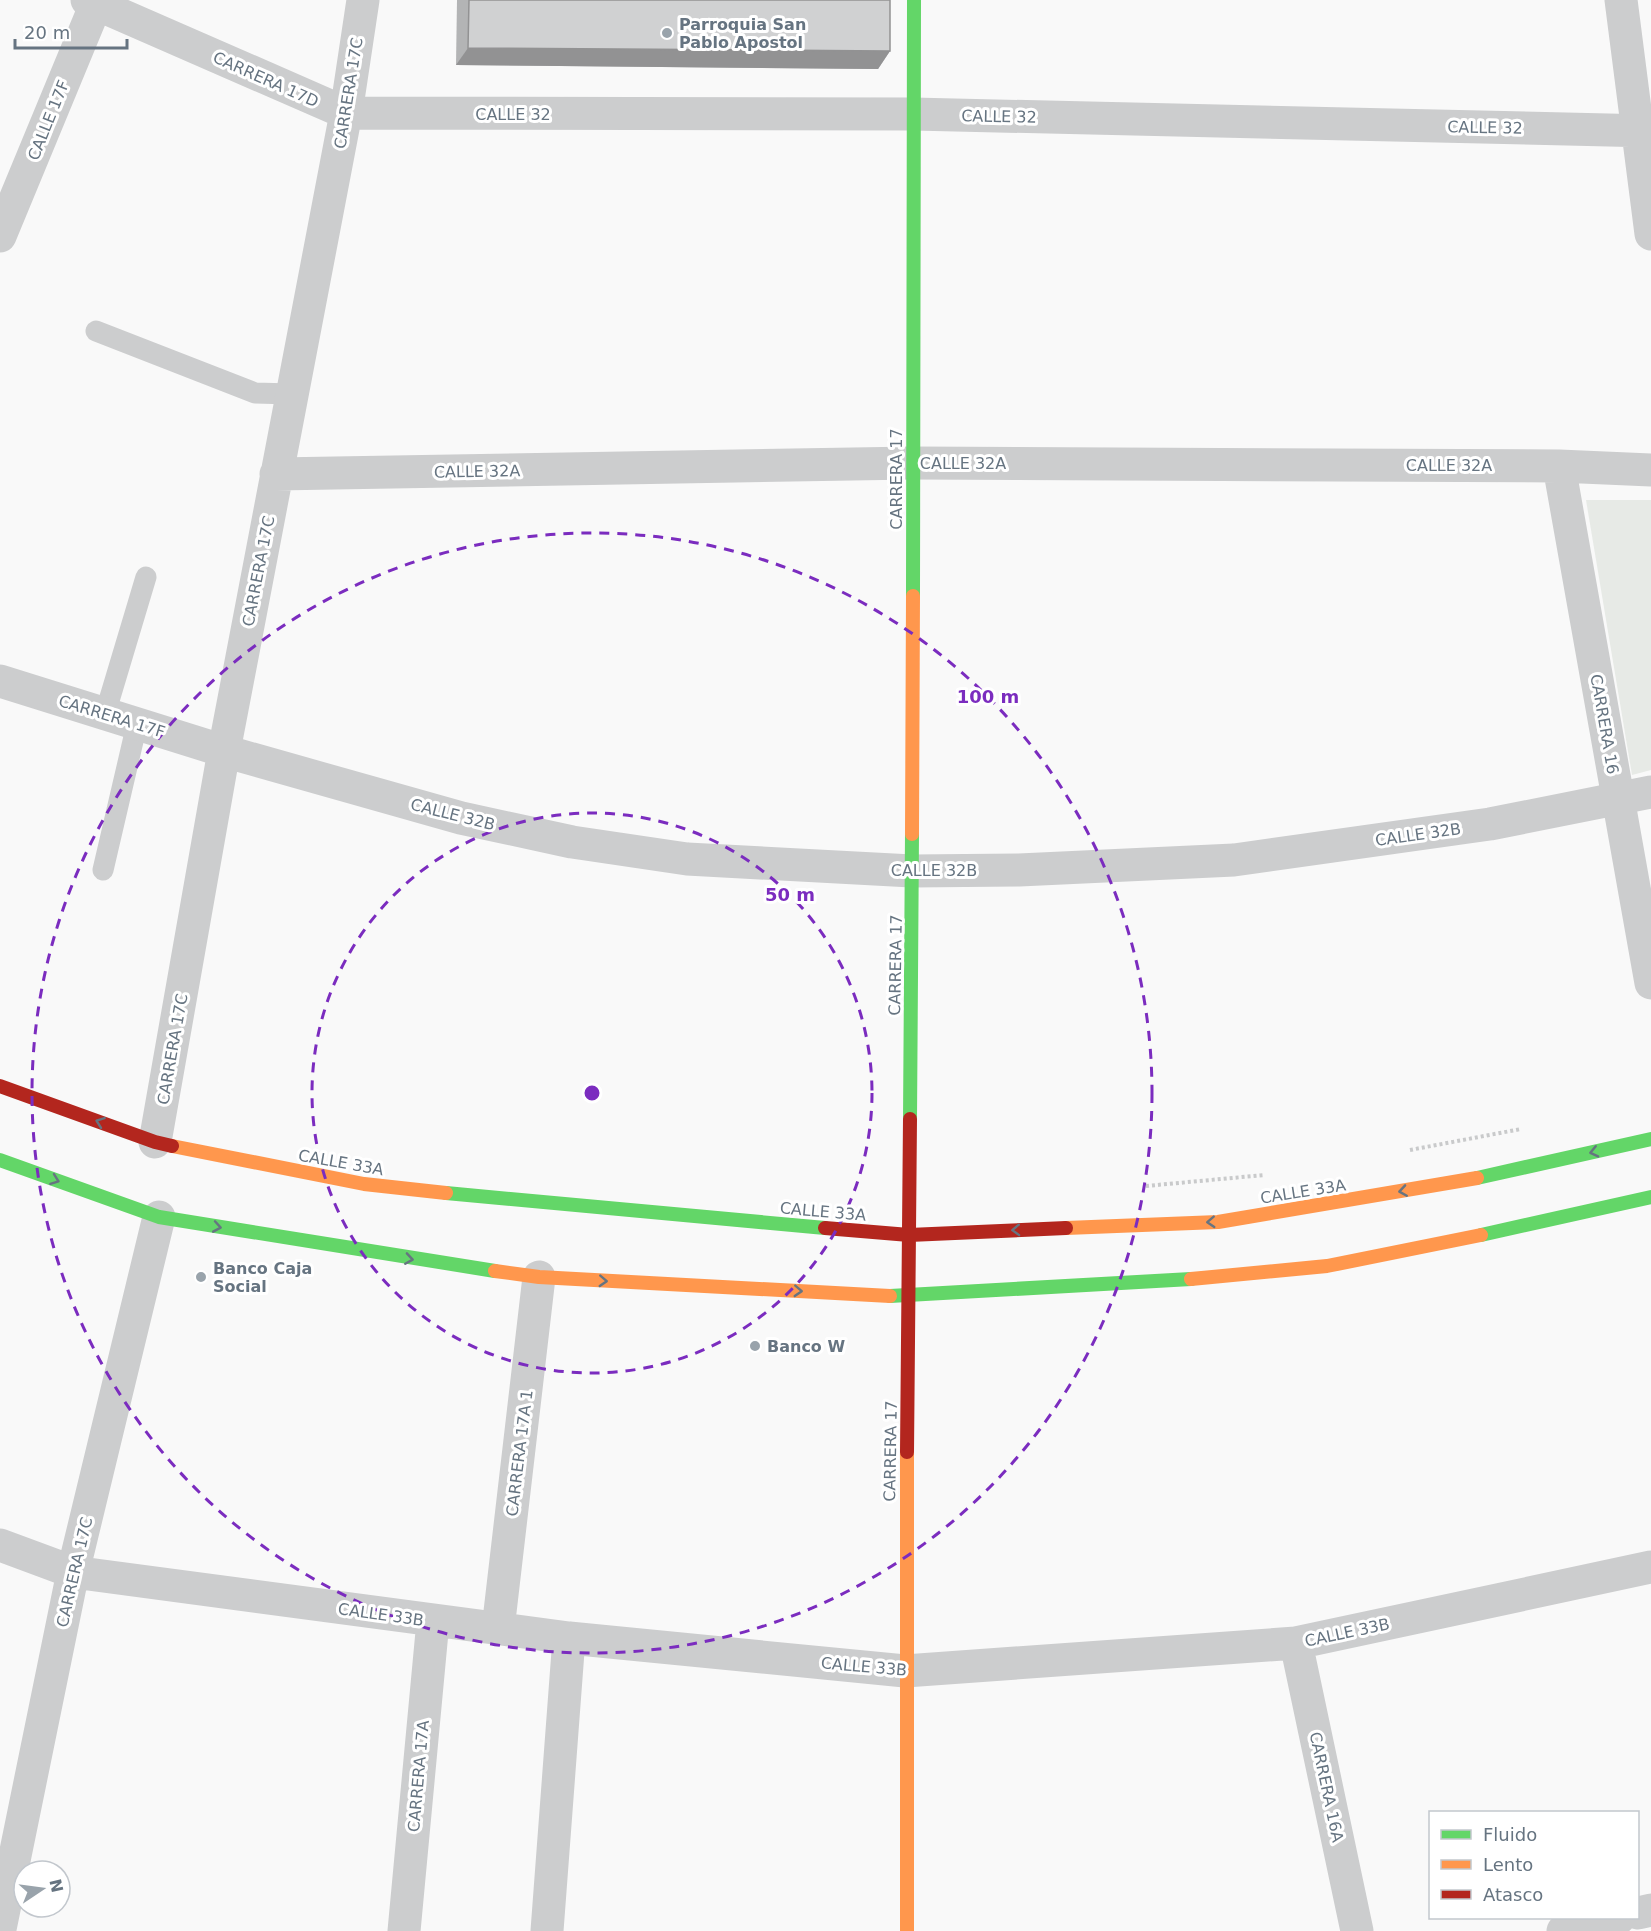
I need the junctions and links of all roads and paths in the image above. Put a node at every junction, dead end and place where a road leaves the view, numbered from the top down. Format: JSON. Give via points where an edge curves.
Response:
{"nodes":[{"id":1,"x":363,"y":0,"type":"edge"},
{"id":2,"x":914,"y":0,"type":"edge"},
{"id":3,"x":1621,"y":0,"type":"edge"},
{"id":4,"x":91,"y":2,"type":"edge"},
{"id":5,"x":346,"y":113,"type":"junction"},
{"id":6,"x":914,"y":114,"type":"junction"},
{"id":7,"x":1644,"y":131,"type":"edge"},
{"id":8,"x":1651,"y":234,"type":"edge"},
{"id":9,"x":0,"y":236,"type":"edge"},
{"id":10,"x":96,"y":331,"type":"dead end"},
{"id":11,"x":292,"y":394,"type":"junction"},
{"id":12,"x":913,"y":463,"type":"junction"},
{"id":13,"x":1559,"y":466,"type":"junction"},
{"id":14,"x":1651,"y":470,"type":"edge"},
{"id":15,"x":276,"y":474,"type":"junction"},
{"id":16,"x":146,"y":577,"type":"dead end"},
{"id":17,"x":0,"y":681,"type":"edge"},
{"id":18,"x":105,"y":714,"type":"junction"},
{"id":19,"x":137,"y":724,"type":"junction"},
{"id":20,"x":224,"y":751,"type":"junction"},
{"id":21,"x":1651,"y":792,"type":"edge"},
{"id":22,"x":1619,"y":801,"type":"junction"},
{"id":23,"x":103,"y":870,"type":"dead end"},
{"id":24,"x":912,"y":871,"type":"junction"},
{"id":25,"x":1651,"y":983,"type":"edge"},
{"id":26,"x":0,"y":1086,"type":"edge"},
{"id":27,"x":1524,"y":1128,"type":"dead end"},
{"id":28,"x":1651,"y":1139,"type":"edge"},
{"id":29,"x":155,"y":1142,"type":"junction"},
{"id":30,"x":1398,"y":1152,"type":"dead end"},
{"id":31,"x":0,"y":1160,"type":"edge"},
{"id":32,"x":1271,"y":1174,"type":"dead end"},
{"id":33,"x":1140,"y":1187,"type":"dead end"},
{"id":34,"x":1651,"y":1197,"type":"edge"},
{"id":35,"x":159,"y":1217,"type":"junction"},
{"id":36,"x":909,"y":1235,"type":"junction"},
{"id":37,"x":539,"y":1277,"type":"junction"},
{"id":38,"x":908,"y":1297,"type":"junction"},
{"id":39,"x":0,"y":1545,"type":"edge"},
{"id":40,"x":1651,"y":1567,"type":"edge"},
{"id":41,"x":73,"y":1572,"type":"junction"},
{"id":42,"x":433,"y":1621,"type":"junction"},
{"id":43,"x":498,"y":1629,"type":"junction"},
{"id":44,"x":569,"y":1638,"type":"junction"},
{"id":45,"x":1296,"y":1643,"type":"junction"},
{"id":46,"x":905,"y":1671,"type":"junction"},
{"id":47,"x":2,"y":1911,"type":"edge"},
{"id":48,"x":1611,"y":1919,"type":"edge"},
{"id":49,"x":404,"y":1931,"type":"edge"},
{"id":50,"x":547,"y":1931,"type":"edge"},
{"id":51,"x":907,"y":1931,"type":"edge"},
{"id":52,"x":1357,"y":1931,"type":"edge"},
{"id":53,"x":1563,"y":1931,"type":"edge"}],
"edges":[{"from":1,"to":5,"type":"street","name":"CARRERA 17C"},
{"from":2,"to":6,"type":"main road","name":"CARRERA 17"},
{"from":3,"to":7,"type":"street"},
{"from":4,"to":5,"type":"street","name":"CARRERA 17D"},
{"from":4,"to":9,"type":"street","name":"CALLE 17F"},
{"from":5,"to":6,"type":"street","name":"CALLE 32"},
{"from":5,"to":11,"type":"street","name":"CARRERA 17C"},
{"from":6,"to":7,"type":"street","name":"CALLE 32"},
{"from":6,"to":12,"type":"main road","name":"CARRERA 17"},
{"from":7,"to":8,"type":"street"},
{"from":10,"to":11,"type":"lane","via":[[255,393]]},
{"from":11,"to":15,"type":"street","name":"CARRERA 17C"},
{"from":12,"to":13,"type":"street","name":"CALLE 32A"},
{"from":12,"to":15,"type":"street","name":"CALLE 32A"},
{"from":12,"to":24,"type":"main road","name":"CARRERA 17"},
{"from":13,"to":14,"type":"street","name":"CALLE 32A"},
{"from":13,"to":22,"type":"street","name":"CARRERA 16"},
{"from":15,"to":20,"type":"street","name":"CARRERA 17C"},
{"from":16,"to":18,"type":"lane"},
{"from":17,"to":18,"type":"street","name":"CARRERA 17F"},
{"from":18,"to":19,"type":"street","name":"CARRERA 17F"},
{"from":19,"to":20,"type":"street","name":"CARRERA 17F"},
{"from":19,"to":23,"type":"lane"},
{"from":20,"to":24,"type":"street","name":"CALLE 32B","via":[[461,818],[572,842],[687,859]]},
{"from":20,"to":29,"type":"street","name":"CARRERA 17C"},
{"from":21,"to":22,"type":"street","name":"CALLE 32B"},
{"from":22,"to":24,"type":"street","name":"CALLE 32B","via":[[1490,824],[1234,860]]},
{"from":22,"to":25,"type":"street","name":"CARRERA 16"},
{"from":24,"to":36,"type":"main road","name":"CARRERA 17"},
{"from":29,"to":26,"type":"main road","name":"CALLE 33A","one_way":true},
{"from":27,"to":30,"type":"path"},
{"from":28,"to":36,"type":"main road","name":"CALLE 33A","one_way":true,"via":[[1474,1179],[1218,1221]]},
{"from":29,"to":36,"type":"main road","name":"CALLE 33A","via":[[364,1184]]},
{"from":31,"to":35,"type":"main road","one_way":true},
{"from":32,"to":33,"type":"path"},
{"from":34,"to":38,"type":"main road","via":[[1328,1266],[1147,1283]]},
{"from":35,"to":37,"type":"main road","one_way":true},
{"from":35,"to":41,"type":"street","name":"CARRERA 17C"},
{"from":36,"to":38,"type":"main road","name":"CARRERA 17"},
{"from":37,"to":38,"type":"main road","one_way":true},
{"from":37,"to":43,"type":"street","name":"CARRERA 17A 1"},
{"from":38,"to":46,"type":"main road","name":"CARRERA 17"},
{"from":39,"to":41,"type":"street","name":"CALLE 33B"},
{"from":40,"to":45,"type":"street","name":"CALLE 33B"},
{"from":41,"to":42,"type":"street","name":"CALLE 33B"},
{"from":41,"to":47,"type":"street","name":"CARRERA 17C"},
{"from":42,"to":43,"type":"street","name":"CALLE 33B"},
{"from":42,"to":49,"type":"street","name":"CARRERA 17A"},
{"from":43,"to":44,"type":"street","name":"CALLE 33B"},
{"from":44,"to":46,"type":"street","name":"CALLE 33B"},
{"from":44,"to":50,"type":"street"},
{"from":45,"to":46,"type":"street","name":"CALLE 33B"},
{"from":45,"to":52,"type":"street","name":"CARRERA 16A"},
{"from":46,"to":51,"type":"main road","name":"CARRERA 17"},
{"from":48,"to":53,"type":"street"}]}
